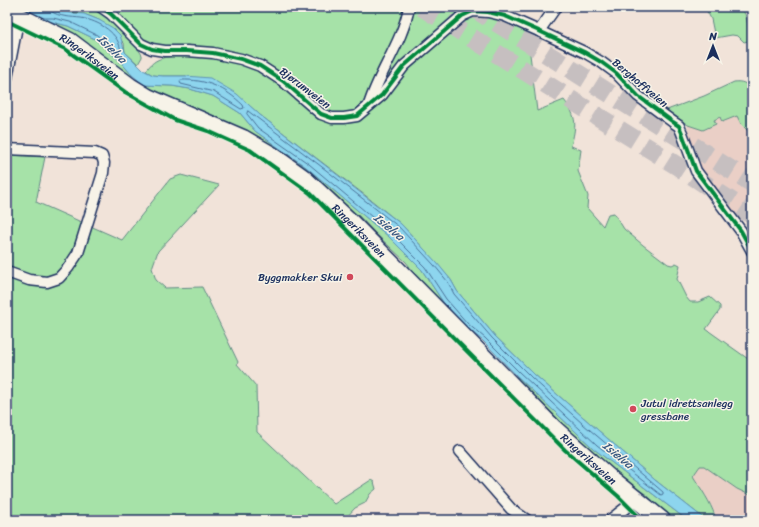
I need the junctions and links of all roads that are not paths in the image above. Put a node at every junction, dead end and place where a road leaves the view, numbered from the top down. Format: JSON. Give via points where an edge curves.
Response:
{"nodes":[{"id":1,"x":101,"y":7,"type":"edge"},
{"id":2,"x":409,"y":7,"type":"edge"},
{"id":3,"x":556,"y":7,"type":"edge"},
{"id":4,"x":7,"y":10,"type":"edge"},
{"id":5,"x":7,"y":21,"type":"edge"},
{"id":6,"x":539,"y":31,"type":"junction"},
{"id":7,"x":7,"y":78,"type":"edge"},
{"id":8,"x":369,"y":105,"type":"junction"},
{"id":9,"x":7,"y":148,"type":"edge"},
{"id":10,"x":752,"y":251,"type":"edge"},
{"id":11,"x":7,"y":272,"type":"edge"},
{"id":12,"x":460,"y":451,"type":"dead end"},
{"id":13,"x":637,"y":499,"type":"junction"},
{"id":14,"x":527,"y":520,"type":"edge"},
{"id":15,"x":610,"y":520,"type":"edge"},
{"id":16,"x":662,"y":520,"type":"edge"}],
"edges":[{"from":1,"to":8,"type":"street","name":"Bjørumveien","via":[[141,44],[152,49],[213,53],[260,66],[283,81],[321,114],[332,118],[357,116]]},
{"from":2,"to":8,"type":"street"},
{"from":3,"to":6,"type":"street"},
{"from":4,"to":13,"type":"main road","name":"Ringeriksveien","via":[[70,42],[148,97],[242,138],[299,174],[353,224],[554,428]]},
{"from":5,"to":7,"type":"street","via":[[17,26]]},
{"from":6,"to":8,"type":"street","name":"Berghoffveien","via":[[505,16],[473,11],[462,16],[404,66],[382,95]]},
{"from":6,"to":10,"type":"street","name":"Berghoffveien","via":[[601,62],[638,96],[679,126],[696,171],[741,231]]},
{"from":9,"to":11,"type":"street","via":[[95,153],[102,156],[104,163],[78,253],[68,268],[59,278],[46,282],[29,280]]},
{"from":12,"to":14,"type":"street","via":[[511,509]]},
{"from":13,"to":15,"type":"street"},
{"from":13,"to":16,"type":"main road","name":"Ringeriksveien"}]}
